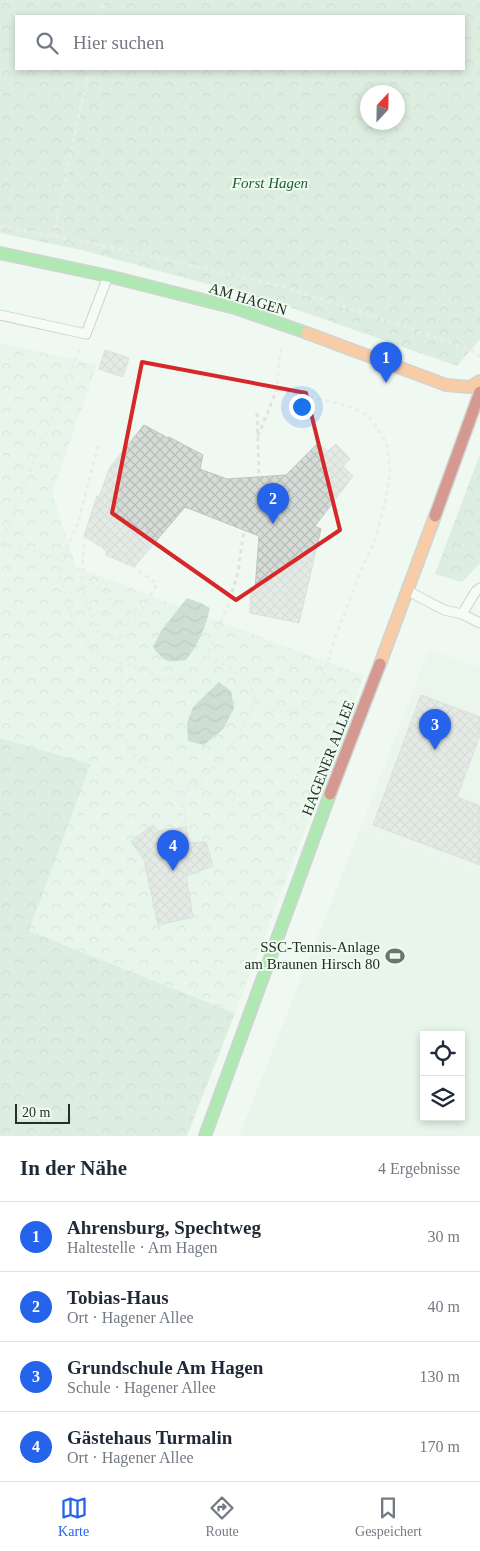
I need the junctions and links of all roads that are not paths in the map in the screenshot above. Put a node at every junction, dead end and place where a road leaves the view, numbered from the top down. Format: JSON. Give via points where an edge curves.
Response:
{"nodes":[{"id":1,"x":0,"y":252,"type":"edge"},
{"id":2,"x":108,"y":276,"type":"junction"},
{"id":3,"x":0,"y":315,"type":"edge"},
{"id":4,"x":480,"y":381,"type":"edge"},
{"id":5,"x":480,"y":392,"type":"edge"},
{"id":6,"x":480,"y":588,"type":"edge"},
{"id":7,"x":408,"y":590,"type":"junction"},
{"id":8,"x":462,"y":614,"type":"junction"},
{"id":9,"x":480,"y":623,"type":"edge"},
{"id":10,"x":205,"y":1136,"type":"edge"}],
"edges":[{"from":1,"to":2,"type":"street","name":"AM HAGEN"},
{"from":2,"to":3,"type":"lane","via":[[86,334]]},
{"from":2,"to":4,"type":"street","name":"AM HAGEN","via":[[235,308],[446,386],[470,387]]},
{"from":5,"to":7,"type":"street","name":"HAGENER ALLEE"},
{"from":6,"to":8,"type":"lane"},
{"from":7,"to":8,"type":"lane","via":[[444,610]]},
{"from":7,"to":10,"type":"street","name":"HAGENER ALLEE"},
{"from":8,"to":9,"type":"lane"}]}
